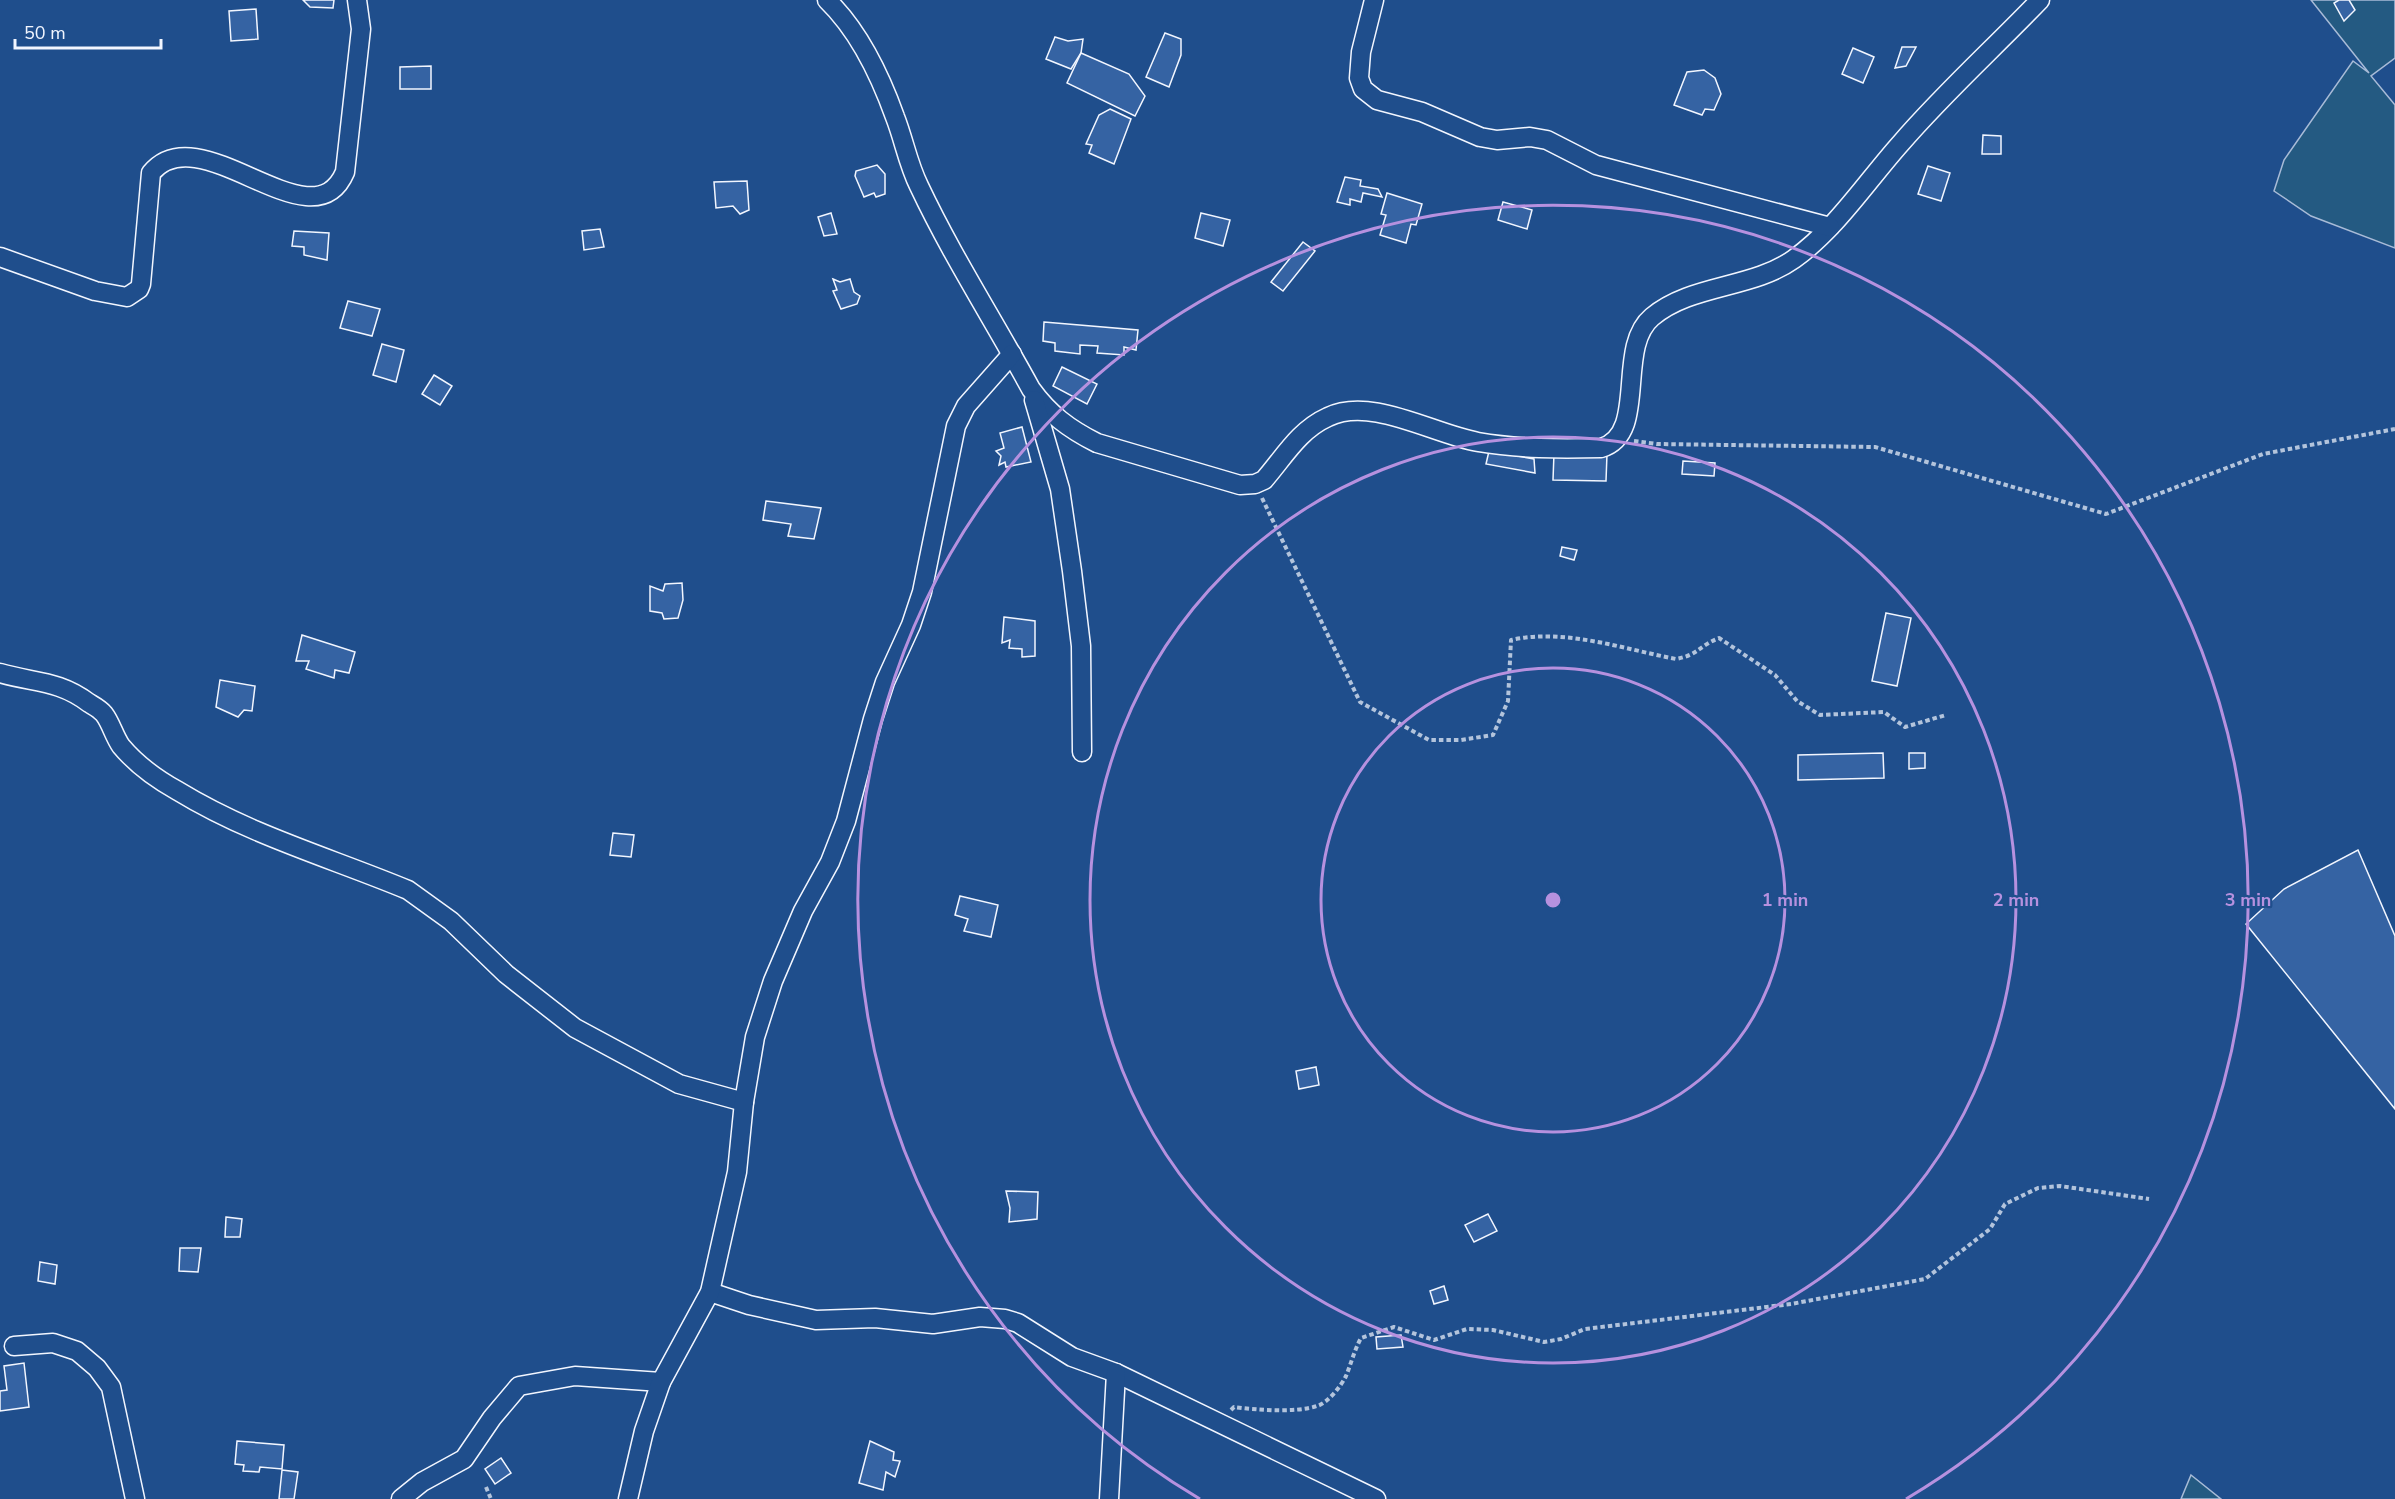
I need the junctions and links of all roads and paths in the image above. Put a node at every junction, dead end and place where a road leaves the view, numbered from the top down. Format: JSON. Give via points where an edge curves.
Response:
{"nodes":[{"id":1,"x":357,"y":0,"type":"edge"},
{"id":2,"x":827,"y":0,"type":"edge"},
{"id":3,"x":1374,"y":0,"type":"edge"},
{"id":4,"x":2040,"y":0,"type":"edge"},
{"id":5,"x":1830,"y":227,"type":"junction"},
{"id":6,"x":0,"y":257,"type":"edge"},
{"id":7,"x":1012,"y":354,"type":"junction"},
{"id":8,"x":1030,"y":389,"type":"junction"},
{"id":9,"x":2395,"y":429,"type":"edge"},
{"id":10,"x":1618,"y":439,"type":"junction"},
{"id":11,"x":1255,"y":484,"type":"junction"},
{"id":12,"x":0,"y":673,"type":"edge"},
{"id":13,"x":1946,"y":715,"type":"dead end"},
{"id":14,"x":1082,"y":752,"type":"dead end"},
{"id":15,"x":744,"y":1102,"type":"junction"},
{"id":16,"x":2149,"y":1199,"type":"dead end"},
{"id":17,"x":710,"y":1292,"type":"junction"},
{"id":18,"x":14,"y":1346,"type":"dead end"},
{"id":19,"x":1116,"y":1373,"type":"junction"},
{"id":20,"x":662,"y":1382,"type":"junction"},
{"id":21,"x":1218,"y":1423,"type":"junction"},
{"id":22,"x":486,"y":1487,"type":"dead end"},
{"id":23,"x":135,"y":1499,"type":"edge"},
{"id":24,"x":401,"y":1499,"type":"edge"},
{"id":25,"x":491,"y":1499,"type":"edge"},
{"id":26,"x":628,"y":1499,"type":"edge"},
{"id":27,"x":1109,"y":1499,"type":"edge"},
{"id":28,"x":1376,"y":1499,"type":"edge"}],
"edges":[{"from":1,"to":6,"type":"street","via":[[361,28],[345,172],[330,191],[294,195],[219,162],[162,162],[150,173],[141,284],[139,290],[127,297],[95,291]]},
{"from":2,"to":7,"type":"street","via":[[859,40],[878,76],[917,183],[948,245]]},
{"from":3,"to":5,"type":"street","via":[[1359,78],[1364,89],[1377,100],[1422,112],[1480,137],[1547,140],[1596,165]]},
{"from":4,"to":5,"type":"street","via":[[1902,141]]},
{"from":5,"to":10,"type":"street","via":[[1805,251],[1779,268],[1683,300],[1647,322],[1634,346],[1626,419]]},
{"from":7,"to":8,"type":"street"},
{"from":7,"to":15,"type":"street","via":[[966,406],[956,426],[922,592],[873,718],[846,821],[773,981],[755,1037]]},
{"from":8,"to":11,"type":"street","via":[[1046,411],[1097,442],[1218,480]]},
{"from":8,"to":14,"type":"street","via":[[1060,489],[1072,571],[1081,646]]},
{"from":9,"to":10,"type":"path","via":[[2263,454],[2106,514],[1875,447],[1657,444]]},
{"from":10,"to":11,"type":"street","via":[[1601,448],[1505,445],[1457,438],[1384,414],[1353,410],[1316,424],[1291,446],[1264,480]]},
{"from":11,"to":13,"type":"path","via":[[1360,702],[1429,740],[1493,735],[1508,701],[1511,640],[1527,637],[1564,637],[1676,659],[1694,655],[1703,645],[1719,638],[1775,675],[1797,701],[1820,715],[1884,712],[1905,727]]},
{"from":12,"to":15,"type":"street","via":[[46,681],[80,696],[103,713],[121,745],[140,764],[210,809],[422,898],[506,974],[575,1028],[605,1046],[679,1084]]},
{"from":15,"to":17,"type":"street","via":[[737,1172]]},
{"from":16,"to":21,"type":"path","via":[[2060,1186],[2038,1188],[2005,1204],[1990,1229],[1925,1279],[1819,1300],[1585,1329],[1544,1342],[1492,1330],[1467,1329],[1434,1340],[1394,1327],[1361,1338],[1346,1377],[1318,1406],[1234,1407]]},
{"from":17,"to":19,"type":"street","via":[[816,1320],[875,1318],[933,1324],[980,1317],[1005,1320],[1018,1323],[1072,1357]]},
{"from":17,"to":20,"type":"street"},
{"from":18,"to":23,"type":"street","via":[[53,1343],[77,1351],[97,1368],[111,1387]]},
{"from":19,"to":21,"type":"street"},
{"from":19,"to":27,"type":"street"},
{"from":20,"to":24,"type":"street","via":[[575,1376],[519,1386],[464,1459],[422,1482]]},
{"from":20,"to":26,"type":"street","via":[[644,1431]]},
{"from":21,"to":28,"type":"street"},
{"from":22,"to":25,"type":"path"}]}
